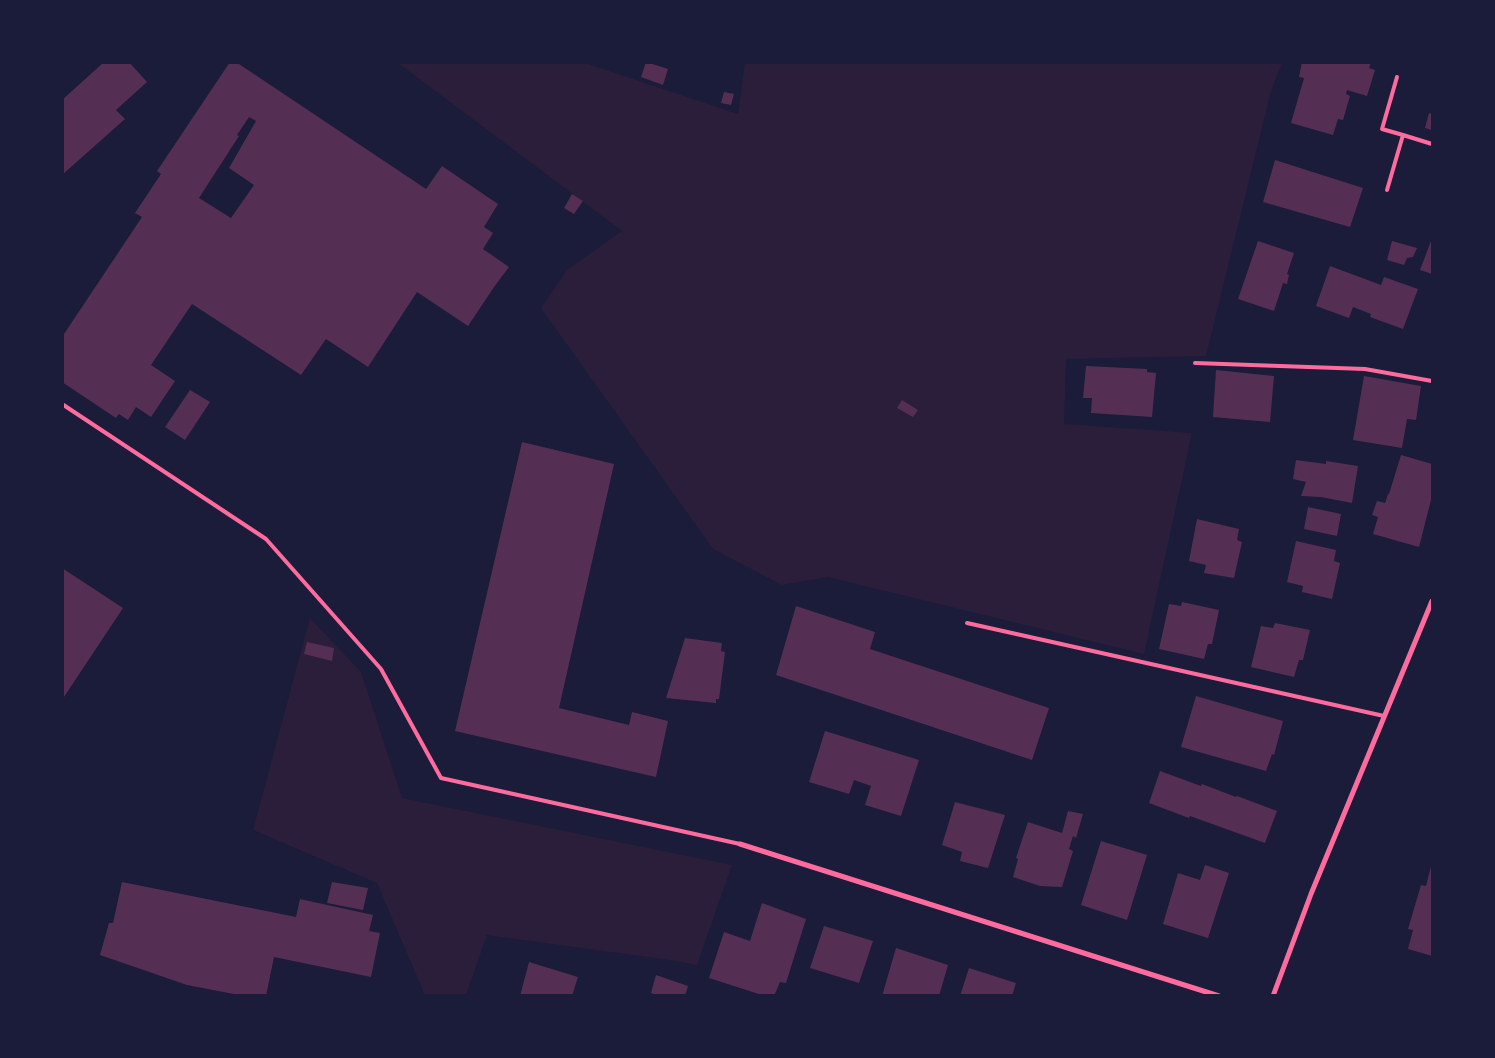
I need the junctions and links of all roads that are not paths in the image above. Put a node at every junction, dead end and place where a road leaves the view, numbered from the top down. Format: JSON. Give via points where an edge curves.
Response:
{"nodes":[{"id":1,"x":1397,"y":77,"type":"dead end"},
{"id":2,"x":1403,"y":135,"type":"junction"},
{"id":3,"x":1432,"y":144,"type":"edge"},
{"id":4,"x":1387,"y":190,"type":"dead end"},
{"id":5,"x":1195,"y":363,"type":"dead end"},
{"id":6,"x":1432,"y":382,"type":"edge"},
{"id":7,"x":62,"y":404,"type":"edge"},
{"id":8,"x":1432,"y":601,"type":"edge"},
{"id":9,"x":967,"y":623,"type":"dead end"},
{"id":10,"x":1384,"y":716,"type":"junction"},
{"id":11,"x":740,"y":844,"type":"joint"},
{"id":12,"x":1219,"y":996,"type":"edge"},
{"id":13,"x":1273,"y":996,"type":"edge"}],
"edges":[{"from":1,"to":2,"type":"lane","via":[[1382,129]]},
{"from":2,"to":3,"type":"lane"},
{"from":2,"to":4,"type":"lane"},
{"from":5,"to":6,"type":"lane","via":[[1365,369]]},
{"from":7,"to":11,"type":"lane","via":[[266,539],[381,669],[441,778]]},
{"from":8,"to":10,"type":"street"},
{"from":9,"to":10,"type":"lane"},
{"from":10,"to":13,"type":"street","via":[[1310,894]]},
{"from":11,"to":12,"type":"street"}]}
